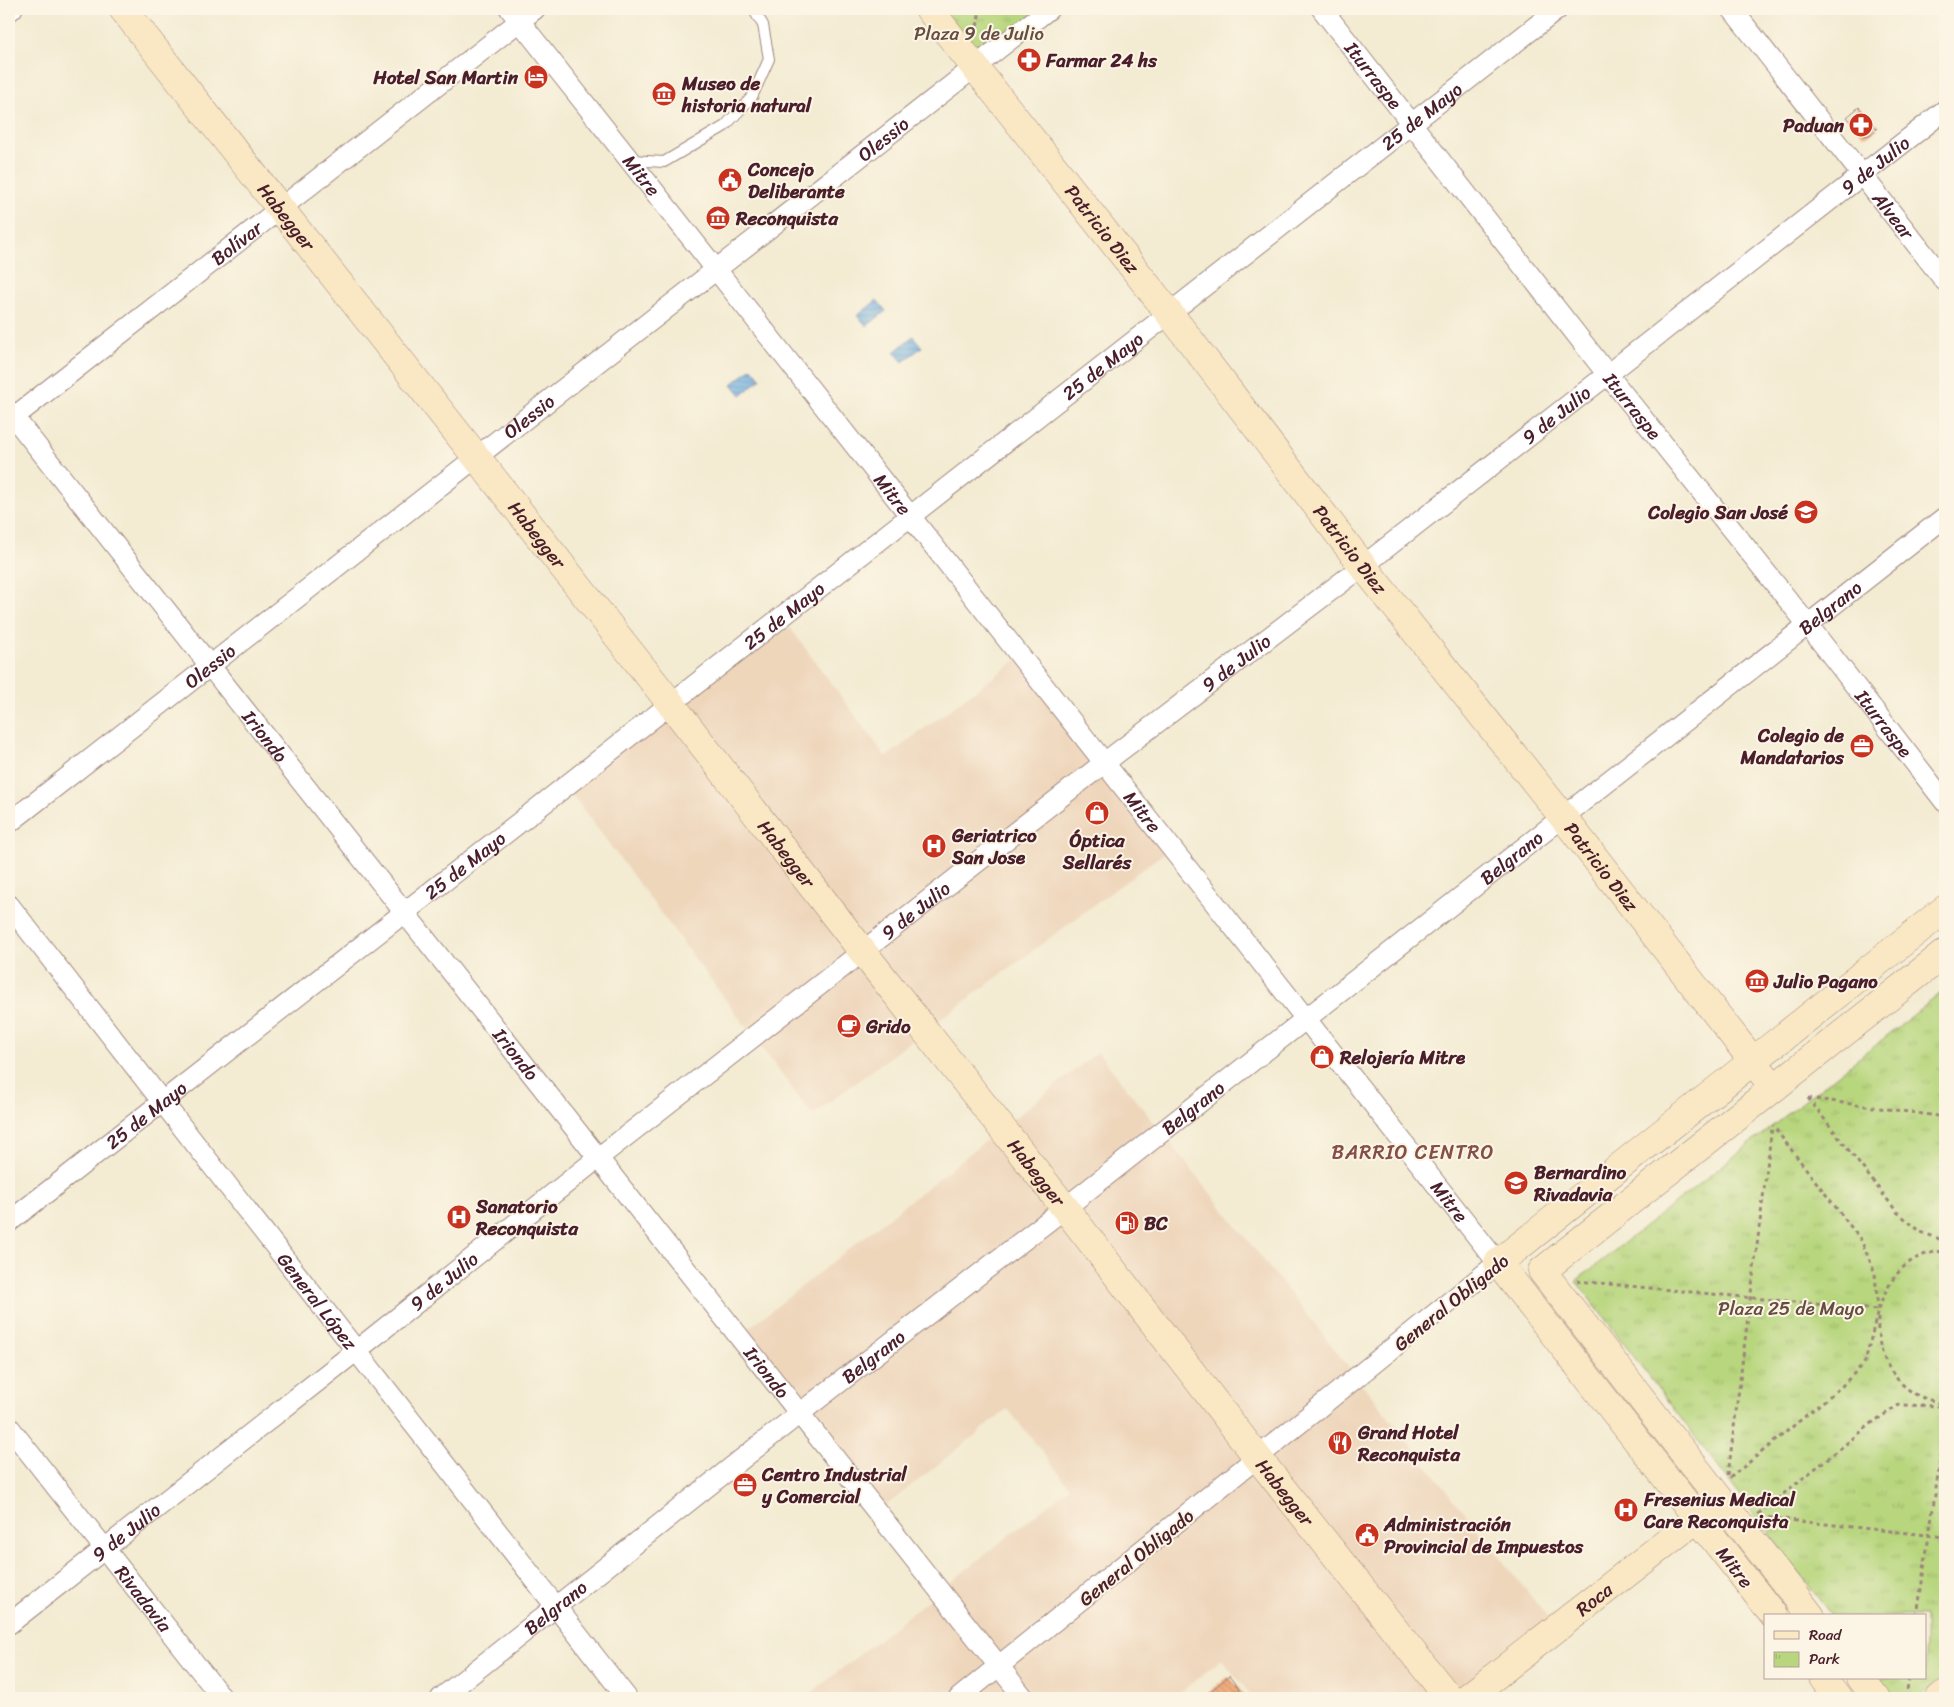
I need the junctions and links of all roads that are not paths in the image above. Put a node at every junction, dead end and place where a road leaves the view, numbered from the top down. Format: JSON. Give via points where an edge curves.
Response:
{"nodes":[{"id":1,"x":123,"y":9,"type":"edge"},
{"id":2,"x":753,"y":9,"type":"edge"},
{"id":3,"x":929,"y":9,"type":"edge"},
{"id":4,"x":1050,"y":9,"type":"edge"},
{"id":5,"x":1322,"y":9,"type":"edge"},
{"id":6,"x":1558,"y":9,"type":"edge"},
{"id":7,"x":1732,"y":9,"type":"edge"},
{"id":8,"x":521,"y":13,"type":"edge"},
{"id":9,"x":975,"y":67,"type":"junction"},
{"id":10,"x":1945,"y":110,"type":"edge"},
{"id":11,"x":1411,"y":123,"type":"junction"},
{"id":12,"x":631,"y":160,"type":"junction"},
{"id":13,"x":1862,"y":175,"type":"junction"},
{"id":14,"x":281,"y":208,"type":"junction"},
{"id":15,"x":716,"y":270,"type":"junction"},
{"id":16,"x":1945,"y":281,"type":"edge"},
{"id":17,"x":1170,"y":314,"type":"junction"},
{"id":18,"x":1608,"y":375,"type":"junction"},
{"id":19,"x":10,"y":416,"type":"edge"},
{"id":20,"x":476,"y":457,"type":"junction"},
{"id":21,"x":911,"y":516,"type":"junction"},
{"id":22,"x":1945,"y":517,"type":"edge"},
{"id":23,"x":1362,"y":566,"type":"junction"},
{"id":24,"x":1808,"y":625,"type":"junction"},
{"id":25,"x":210,"y":666,"type":"junction"},
{"id":26,"x":671,"y":704,"type":"junction"},
{"id":27,"x":1104,"y":763,"type":"junction"},
{"id":28,"x":1945,"y":802,"type":"edge"},
{"id":29,"x":1563,"y":817,"type":"junction"},
{"id":30,"x":9,"y":823,"type":"edge"},
{"id":31,"x":9,"y":906,"type":"edge"},
{"id":32,"x":1945,"y":909,"type":"edge"},
{"id":33,"x":405,"y":912,"type":"junction"},
{"id":34,"x":864,"y":952,"type":"junction"},
{"id":35,"x":1945,"y":953,"type":"edge"},
{"id":36,"x":1307,"y":1018,"type":"junction"},
{"id":37,"x":1754,"y":1061,"type":"junction"},
{"id":38,"x":1774,"y":1088,"type":"junction"},
{"id":39,"x":162,"y":1101,"type":"junction"},
{"id":40,"x":598,"y":1158,"type":"junction"},
{"id":41,"x":1065,"y":1208,"type":"junction"},
{"id":42,"x":9,"y":1222,"type":"edge"},
{"id":43,"x":1498,"y":1264,"type":"junction"},
{"id":44,"x":356,"y":1351,"type":"junction"},
{"id":45,"x":800,"y":1413,"type":"junction"},
{"id":46,"x":9,"y":1427,"type":"edge"},
{"id":47,"x":1258,"y":1458,"type":"junction"},
{"id":48,"x":1721,"y":1500,"type":"junction"},
{"id":49,"x":1697,"y":1518,"type":"junction"},
{"id":50,"x":104,"y":1549,"type":"junction"},
{"id":51,"x":556,"y":1607,"type":"junction"},
{"id":52,"x":1772,"y":1614,"type":"edge"},
{"id":53,"x":1810,"y":1614,"type":"edge"},
{"id":54,"x":9,"y":1624,"type":"edge"},
{"id":55,"x":999,"y":1667,"type":"junction"},
{"id":56,"x":1824,"y":1680,"type":"edge"},
{"id":57,"x":1862,"y":1680,"type":"edge"},
{"id":58,"x":1945,"y":1694,"type":"edge"},
{"id":59,"x":222,"y":1698,"type":"edge"},
{"id":60,"x":441,"y":1698,"type":"edge"},
{"id":61,"x":627,"y":1698,"type":"edge"},
{"id":62,"x":959,"y":1698,"type":"edge"},
{"id":63,"x":1024,"y":1698,"type":"edge"},
{"id":64,"x":1449,"y":1698,"type":"edge"},
{"id":65,"x":1467,"y":1698,"type":"edge"},
{"id":66,"x":1838,"y":1698,"type":"edge"},
{"id":67,"x":1876,"y":1698,"type":"edge"},
{"id":68,"x":1940,"y":1698,"type":"edge"}],
"edges":[{"from":1,"to":14,"type":"main road","name":"Habegger"},
{"from":2,"to":12,"type":"lane","via":[[762,25],[769,59],[752,96],[725,126],[664,162]]},
{"from":3,"to":9,"type":"main road","name":"Patricio Diez"},
{"from":4,"to":9,"type":"street","name":"Olessio"},
{"from":5,"to":11,"type":"street","name":"Iturraspe"},
{"from":6,"to":11,"type":"street","name":"25 de Mayo"},
{"from":7,"to":13,"type":"street","name":"Alvear"},
{"from":8,"to":12,"type":"street","name":"Mitre"},
{"from":8,"to":14,"type":"street","name":"Bolívar"},
{"from":9,"to":15,"type":"street","name":"Olessio"},
{"from":9,"to":17,"type":"main road","name":"Patricio Diez"},
{"from":10,"to":13,"type":"street","name":"9 de Julio"},
{"from":11,"to":17,"type":"street","name":"25 de Mayo"},
{"from":11,"to":18,"type":"street","name":"Iturraspe"},
{"from":12,"to":15,"type":"street","name":"Mitre"},
{"from":13,"to":16,"type":"street","name":"Alvear"},
{"from":13,"to":18,"type":"street","name":"9 de Julio"},
{"from":14,"to":19,"type":"street","name":"Bolívar"},
{"from":14,"to":20,"type":"main road","name":"Habegger"},
{"from":15,"to":20,"type":"street","name":"Olessio"},
{"from":15,"to":21,"type":"street","name":"Mitre"},
{"from":17,"to":21,"type":"street","name":"25 de Mayo"},
{"from":17,"to":23,"type":"main road","name":"Patricio Diez"},
{"from":18,"to":23,"type":"street","name":"9 de Julio"},
{"from":18,"to":24,"type":"street","name":"Iturraspe"},
{"from":19,"to":25,"type":"street","name":"Iriondo"},
{"from":20,"to":25,"type":"street","name":"Olessio"},
{"from":20,"to":26,"type":"main road","name":"Habegger"},
{"from":21,"to":26,"type":"street","name":"25 de Mayo"},
{"from":21,"to":27,"type":"street","name":"Mitre"},
{"from":22,"to":24,"type":"street","name":"Belgrano"},
{"from":23,"to":27,"type":"street","name":"9 de Julio"},
{"from":23,"to":29,"type":"main road","name":"Patricio Diez"},
{"from":24,"to":28,"type":"street","name":"Iturraspe"},
{"from":24,"to":29,"type":"street","name":"Belgrano"},
{"from":25,"to":30,"type":"street","name":"Olessio"},
{"from":25,"to":33,"type":"street","name":"Iriondo"},
{"from":26,"to":33,"type":"street","name":"25 de Mayo"},
{"from":26,"to":34,"type":"main road","name":"Habegger"},
{"from":27,"to":34,"type":"street","name":"9 de Julio"},
{"from":27,"to":36,"type":"street","name":"Mitre"},
{"from":29,"to":36,"type":"street","name":"Belgrano"},
{"from":29,"to":37,"type":"main road","name":"Patricio Diez"},
{"from":31,"to":39,"type":"street","name":"General López"},
{"from":32,"to":37,"type":"main road","name":"General Obligado"},
{"from":33,"to":39,"type":"street","name":"25 de Mayo"},
{"from":33,"to":40,"type":"street","name":"Iriondo"},
{"from":34,"to":40,"type":"street","name":"9 de Julio"},
{"from":34,"to":41,"type":"main road","name":"Habegger"},
{"from":35,"to":38,"type":"main road"},
{"from":36,"to":41,"type":"street","name":"Belgrano"},
{"from":36,"to":43,"type":"street","name":"Mitre"},
{"from":37,"to":38,"type":"main road","name":"Patricio Diez"},
{"from":37,"to":43,"type":"main road","name":"General Obligado"},
{"from":38,"to":48,"type":"main road","name":"Mitre","via":[[1542,1271]]},
{"from":39,"to":42,"type":"street","name":"25 de Mayo"},
{"from":39,"to":44,"type":"street","name":"General López"},
{"from":40,"to":44,"type":"street","name":"9 de Julio"},
{"from":40,"to":45,"type":"street","name":"Iriondo"},
{"from":41,"to":45,"type":"street","name":"Belgrano"},
{"from":41,"to":47,"type":"main road","name":"Habegger"},
{"from":43,"to":47,"type":"street","name":"General Obligado"},
{"from":43,"to":49,"type":"main road","name":"Mitre"},
{"from":44,"to":50,"type":"street","name":"9 de Julio"},
{"from":44,"to":51,"type":"street","name":"General López"},
{"from":45,"to":51,"type":"street","name":"Belgrano"},
{"from":45,"to":55,"type":"street","name":"Iriondo"},
{"from":46,"to":50,"type":"street","name":"Rivadavia"},
{"from":47,"to":55,"type":"street","name":"General Obligado"},
{"from":47,"to":64,"type":"main road","name":"Habegger"},
{"from":48,"to":49,"type":"main road","name":"Roca"},
{"from":48,"to":53,"type":"main road","name":"Mitre"},
{"from":49,"to":52,"type":"main road","name":"Mitre"},
{"from":49,"to":65,"type":"main road","name":"Roca"},
{"from":50,"to":54,"type":"street","name":"9 de Julio"},
{"from":50,"to":59,"type":"street","name":"Rivadavia"},
{"from":51,"to":60,"type":"street","name":"Belgrano"},
{"from":51,"to":61,"type":"street","name":"General López"},
{"from":55,"to":62,"type":"street","name":"General Obligado"},
{"from":55,"to":63,"type":"street","name":"Iriondo"},
{"from":56,"to":66,"type":"main road"},
{"from":57,"to":67,"type":"main road"},
{"from":58,"to":68,"type":"main road"}]}
